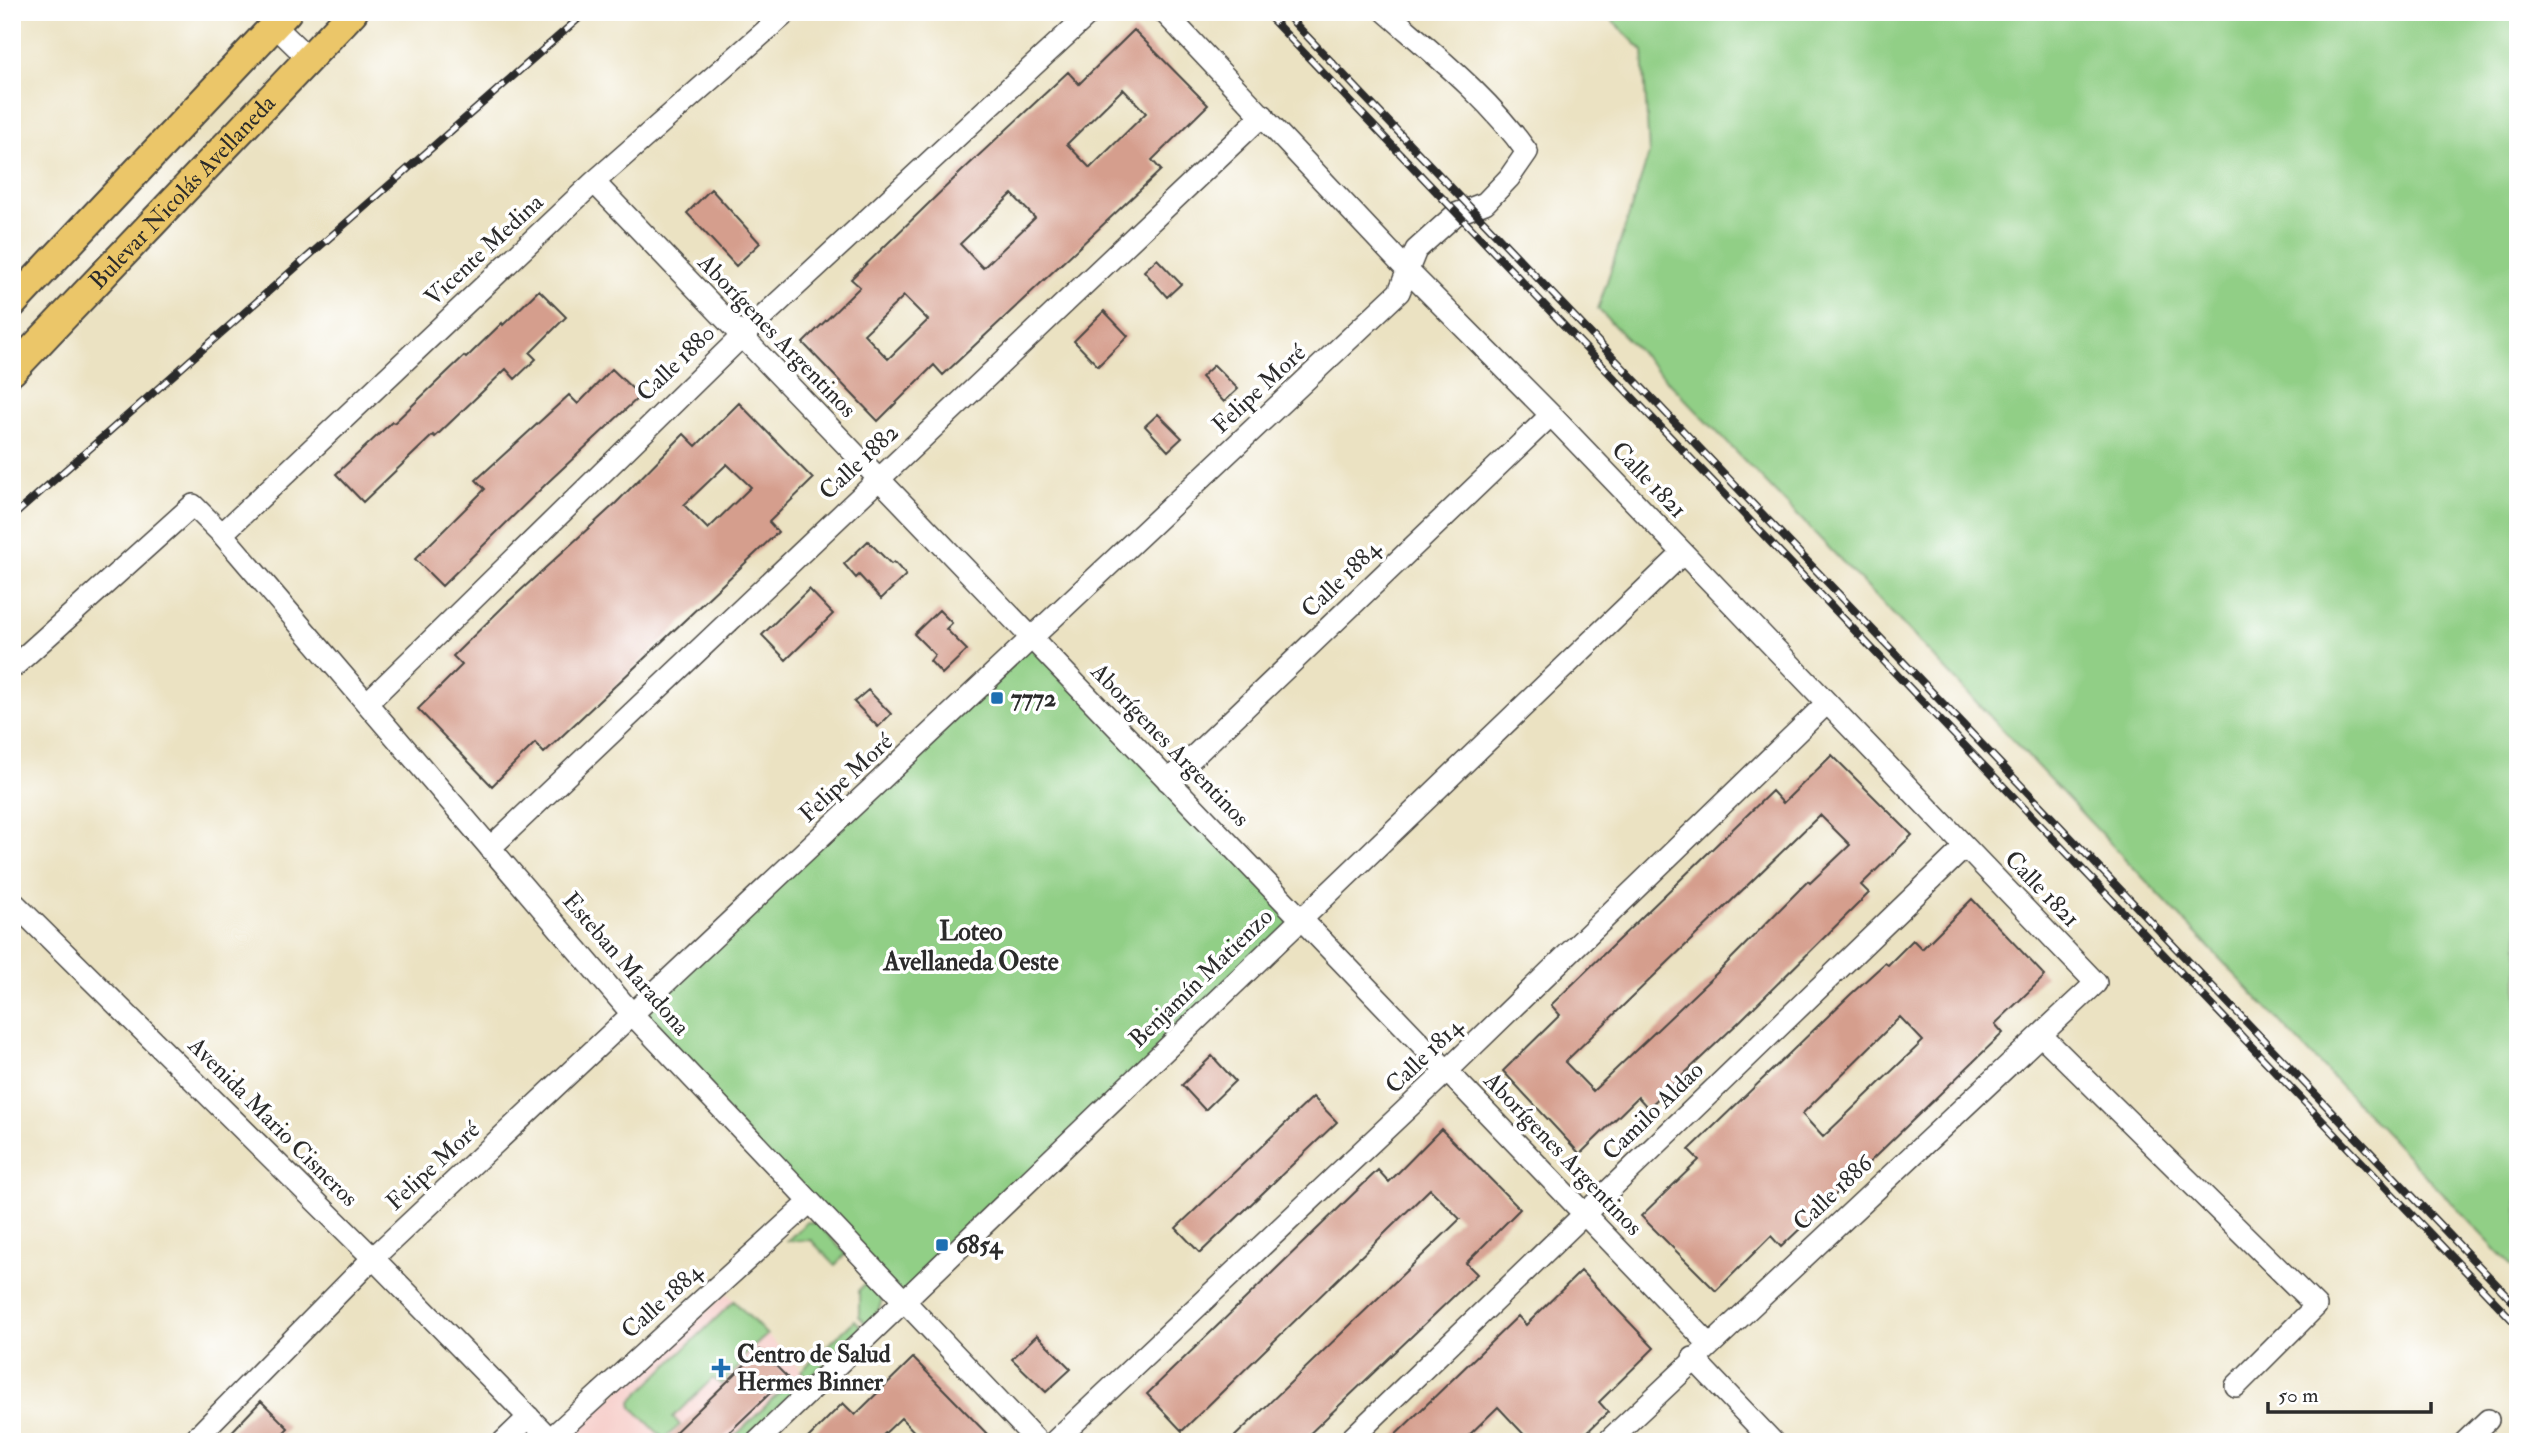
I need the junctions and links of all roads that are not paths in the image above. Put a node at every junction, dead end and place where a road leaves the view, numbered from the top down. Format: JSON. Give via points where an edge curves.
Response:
{"nodes":[{"id":1,"x":353,"y":12,"type":"edge"},
{"id":2,"x":787,"y":12,"type":"edge"},
{"id":3,"x":1091,"y":12,"type":"edge"},
{"id":4,"x":1164,"y":12,"type":"edge"},
{"id":5,"x":1386,"y":12,"type":"edge"},
{"id":6,"x":281,"y":19,"type":"edge"},
{"id":7,"x":309,"y":59,"type":"junction"},
{"id":8,"x":1263,"y":115,"type":"junction"},
{"id":9,"x":594,"y":182,"type":"junction"},
{"id":10,"x":1408,"y":271,"type":"junction"},
{"id":11,"x":12,"y":304,"type":"edge"},
{"id":12,"x":741,"y":337,"type":"junction"},
{"id":13,"x":12,"y":371,"type":"edge"},
{"id":14,"x":1551,"y":415,"type":"junction"},
{"id":15,"x":878,"y":480,"type":"junction"},
{"id":16,"x":222,"y":534,"type":"junction"},
{"id":17,"x":1683,"y":553,"type":"junction"},
{"id":18,"x":1031,"y":639,"type":"junction"},
{"id":19,"x":12,"y":668,"type":"edge"},
{"id":20,"x":367,"y":703,"type":"junction"},
{"id":21,"x":1828,"y":704,"type":"junction"},
{"id":22,"x":1168,"y":781,"type":"junction"},
{"id":23,"x":1965,"y":847,"type":"junction"},
{"id":24,"x":490,"y":848,"type":"junction"},
{"id":25,"x":12,"y":901,"type":"edge"},
{"id":26,"x":1300,"y":919,"type":"junction"},
{"id":27,"x":2096,"y":983,"type":"joint"},
{"id":28,"x":633,"y":1015,"type":"junction"},
{"id":29,"x":2041,"y":1035,"type":"junction"},
{"id":30,"x":1447,"y":1071,"type":"junction"},
{"id":31,"x":810,"y":1202,"type":"junction"},
{"id":32,"x":1584,"y":1214,"type":"junction"},
{"id":33,"x":373,"y":1258,"type":"junction"},
{"id":34,"x":903,"y":1300,"type":"junction"},
{"id":35,"x":1701,"y":1351,"type":"junction"},
{"id":36,"x":2236,"y":1387,"type":"dead end"},
{"id":37,"x":529,"y":1417,"type":"junction"},
{"id":38,"x":2488,"y":1420,"type":"dead end"},
{"id":39,"x":552,"y":1440,"type":"edge"},
{"id":40,"x":192,"y":1442,"type":"edge"},
{"id":41,"x":503,"y":1442,"type":"edge"},
{"id":42,"x":757,"y":1442,"type":"edge"},
{"id":43,"x":1038,"y":1442,"type":"edge"},
{"id":44,"x":1054,"y":1442,"type":"edge"},
{"id":45,"x":1348,"y":1442,"type":"edge"},
{"id":46,"x":1607,"y":1442,"type":"edge"},
{"id":47,"x":1773,"y":1442,"type":"edge"},
{"id":48,"x":2465,"y":1442,"type":"edge"}],
"edges":[{"from":1,"to":7,"type":"main road","name":"Bulevar Nicolás Avellaneda"},
{"from":2,"to":9,"type":"street","name":"Vicente Medina"},
{"from":3,"to":12,"type":"street","name":"Calle 1880"},
{"from":4,"to":8,"type":"street","name":"Calle 1821"},
{"from":5,"to":10,"type":"street","name":"Felipe Moré","via":[[1472,88],[1527,152],[1485,203],[1456,214],[1416,250]]},
{"from":6,"to":7,"type":"street"},
{"from":6,"to":11,"type":"main road","name":"Bulevar Nicolás Avellaneda"},
{"from":7,"to":13,"type":"main road","name":"Bulevar Nicolás Avellaneda"},
{"from":8,"to":10,"type":"street","name":"Calle 1821"},
{"from":8,"to":15,"type":"street","name":"Calle 1882"},
{"from":9,"to":12,"type":"street","name":"Aborígenes Argentinos"},
{"from":9,"to":16,"type":"street","name":"Vicente Medina"},
{"from":10,"to":14,"type":"street","name":"Calle 1821"},
{"from":10,"to":18,"type":"street","name":"Felipe Moré","via":[[1399,292]]},
{"from":12,"to":15,"type":"street","name":"Aborígenes Argentinos"},
{"from":12,"to":20,"type":"street","name":"Calle 1880"},
{"from":14,"to":17,"type":"street","name":"Calle 1821"},
{"from":14,"to":22,"type":"street","name":"Calle 1884"},
{"from":15,"to":18,"type":"street","name":"Aborígenes Argentinos"},
{"from":15,"to":24,"type":"street","name":"Calle 1882"},
{"from":16,"to":19,"type":"street","name":"Esteban Maradona","via":[[193,505]]},
{"from":16,"to":20,"type":"street","name":"Esteban Maradona"},
{"from":17,"to":21,"type":"street","name":"Calle 1821"},
{"from":17,"to":26,"type":"street","name":"Benjamín Matienzo"},
{"from":18,"to":22,"type":"street","name":"Aborígenes Argentinos"},
{"from":18,"to":28,"type":"street","name":"Felipe Moré"},
{"from":20,"to":24,"type":"street","name":"Esteban Maradona"},
{"from":21,"to":23,"type":"street","name":"Calle 1821"},
{"from":21,"to":30,"type":"street","name":"Calle 1814"},
{"from":22,"to":26,"type":"street","name":"Aborígenes Argentinos"},
{"from":23,"to":27,"type":"street","name":"Calle 1821"},
{"from":23,"to":32,"type":"street","name":"Camilo Aldao"},
{"from":24,"to":28,"type":"street","name":"Esteban Maradona"},
{"from":25,"to":33,"type":"street","name":"Avenida Mario Cisneros"},
{"from":26,"to":30,"type":"street","name":"Aborígenes Argentinos"},
{"from":26,"to":34,"type":"street","name":"Benjamín Matienzo"},
{"from":27,"to":29,"type":"street","name":"Calle 1886"},
{"from":28,"to":31,"type":"street","name":"Esteban Maradona"},
{"from":28,"to":33,"type":"street","name":"Felipe Moré"},
{"from":29,"to":35,"type":"street","name":"Calle 1886"},
{"from":29,"to":36,"type":"street","via":[[2316,1306]]},
{"from":30,"to":32,"type":"street","name":"Aborígenes Argentinos"},
{"from":30,"to":44,"type":"street","name":"Calle 1814"},
{"from":31,"to":34,"type":"street","name":"Esteban Maradona"},
{"from":31,"to":39,"type":"street","name":"Calle 1884"},
{"from":32,"to":35,"type":"street","name":"Aborígenes Argentinos"},
{"from":32,"to":45,"type":"street","name":"Camilo Aldao"},
{"from":33,"to":37,"type":"street","name":"Avenida Mario Cisneros"},
{"from":33,"to":40,"type":"street","name":"Felipe Moré"},
{"from":34,"to":42,"type":"street","name":"Benjamín Matienzo"},
{"from":34,"to":43,"type":"street","name":"Esteban Maradona"},
{"from":35,"to":46,"type":"street","name":"Calle 1886"},
{"from":35,"to":47,"type":"street","name":"Aborígenes Argentinos"},
{"from":37,"to":39,"type":"street","name":"Avenida Mario Cisneros"},
{"from":37,"to":41,"type":"street"},
{"from":38,"to":48,"type":"street"}]}
